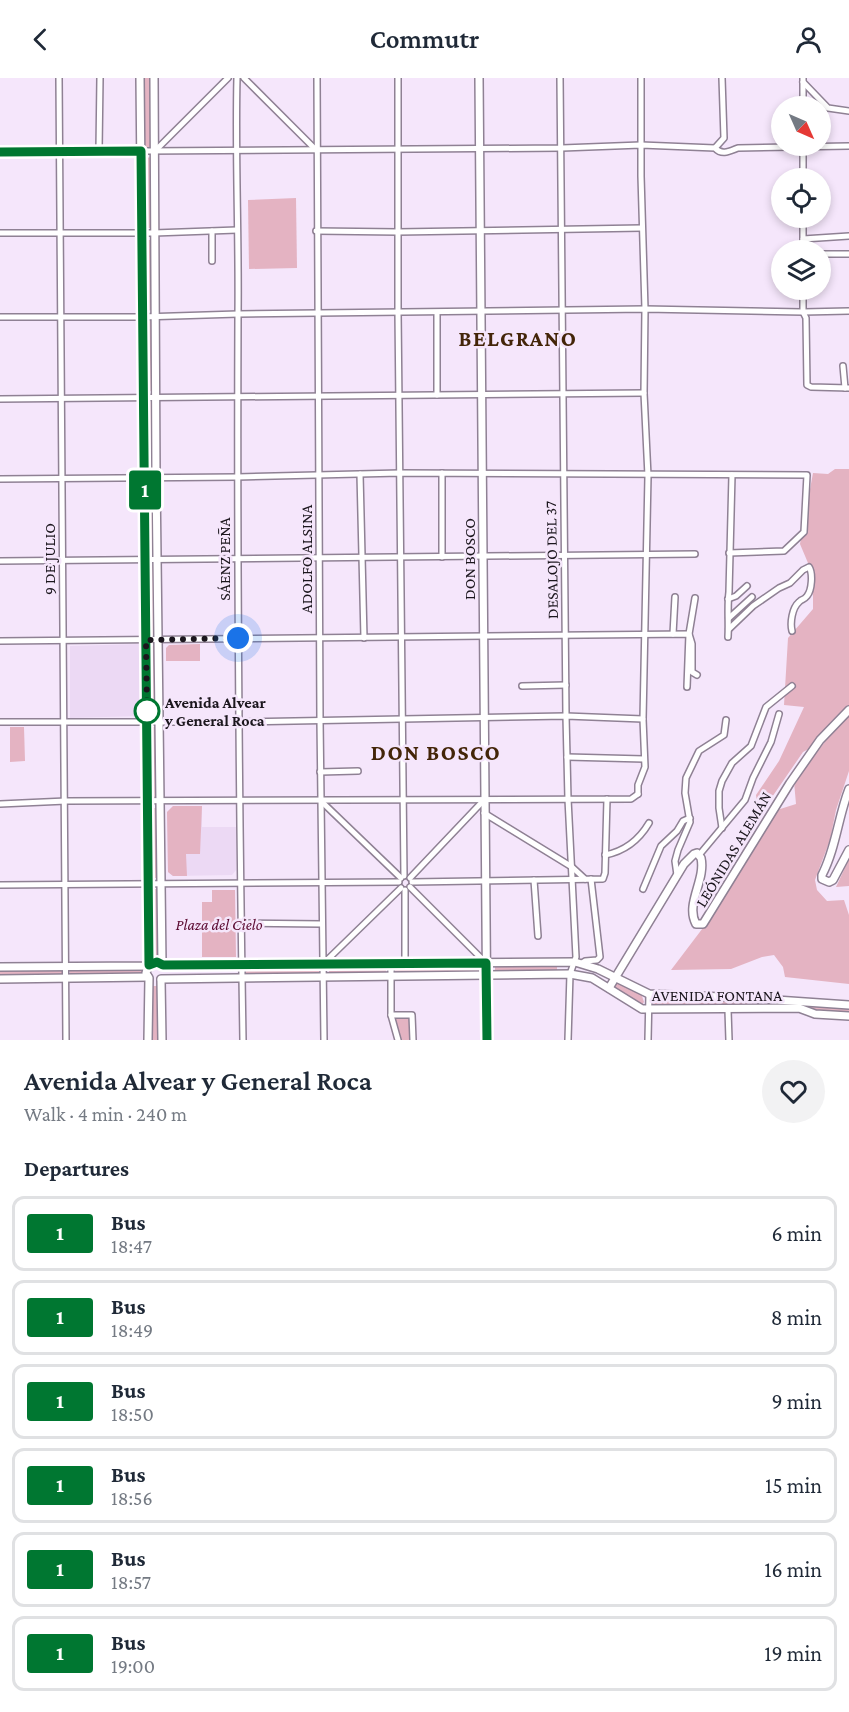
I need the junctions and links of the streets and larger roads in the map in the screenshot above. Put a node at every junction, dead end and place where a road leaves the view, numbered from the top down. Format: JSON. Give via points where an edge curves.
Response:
{"nodes":[{"id":1,"x":59,"y":78,"type":"edge"},
{"id":2,"x":100,"y":78,"type":"edge"},
{"id":3,"x":140,"y":78,"type":"edge"},
{"id":4,"x":154,"y":78,"type":"edge"},
{"id":5,"x":228,"y":78,"type":"edge"},
{"id":6,"x":237,"y":78,"type":"edge"},
{"id":7,"x":244,"y":78,"type":"edge"},
{"id":8,"x":317,"y":78,"type":"edge"},
{"id":9,"x":398,"y":78,"type":"edge"},
{"id":10,"x":479,"y":78,"type":"edge"},
{"id":11,"x":560,"y":78,"type":"edge"},
{"id":12,"x":641,"y":78,"type":"edge"},
{"id":13,"x":722,"y":78,"type":"edge"},
{"id":14,"x":803,"y":80,"type":"edge"},
{"id":15,"x":803,"y":96,"type":"edge"},
{"id":16,"x":849,"y":111,"type":"edge"},
{"id":17,"x":641,"y":145,"type":"junction"},
{"id":18,"x":831,"y":146,"type":"edge"},
{"id":19,"x":849,"y":146,"type":"edge"},
{"id":20,"x":771,"y":147,"type":"edge"},
{"id":21,"x":398,"y":148,"type":"junction"},
{"id":22,"x":479,"y":148,"type":"junction"},
{"id":23,"x":562,"y":148,"type":"junction"},
{"id":24,"x":715,"y":148,"type":"junction"},
{"id":25,"x":60,"y":150,"type":"junction"},
{"id":26,"x":99,"y":150,"type":"junction"},
{"id":27,"x":235,"y":150,"type":"junction"},
{"id":28,"x":316,"y":150,"type":"junction"},
{"id":29,"x":141,"y":151,"type":"junction"},
{"id":30,"x":154,"y":151,"type":"junction"},
{"id":31,"x":0,"y":152,"type":"edge"},
{"id":32,"x":642,"y":228,"type":"junction"},
{"id":33,"x":803,"y":228,"type":"edge"},
{"id":34,"x":480,"y":229,"type":"junction"},
{"id":35,"x":561,"y":229,"type":"junction"},
{"id":36,"x":237,"y":230,"type":"junction"},
{"id":37,"x":212,"y":231,"type":"junction"},
{"id":38,"x":316,"y":231,"type":"junction"},
{"id":39,"x":398,"y":232,"type":"junction"},
{"id":40,"x":0,"y":233,"type":"edge"},
{"id":41,"x":61,"y":233,"type":"junction"},
{"id":42,"x":141,"y":233,"type":"junction"},
{"id":43,"x":154,"y":233,"type":"junction"},
{"id":44,"x":849,"y":236,"type":"edge"},
{"id":45,"x":803,"y":239,"type":"joint"},
{"id":46,"x":831,"y":254,"type":"edge"},
{"id":47,"x":849,"y":254,"type":"edge"},
{"id":48,"x":212,"y":261,"type":"dead end"},
{"id":49,"x":803,"y":300,"type":"edge"},
{"id":50,"x":645,"y":309,"type":"junction"},
{"id":51,"x":563,"y":311,"type":"junction"},
{"id":52,"x":849,"y":311,"type":"edge"},
{"id":53,"x":398,"y":312,"type":"junction"},
{"id":54,"x":481,"y":312,"type":"junction"},
{"id":55,"x":803,"y":312,"type":"junction"},
{"id":56,"x":317,"y":313,"type":"junction"},
{"id":57,"x":437,"y":313,"type":"junction"},
{"id":58,"x":238,"y":314,"type":"junction"},
{"id":59,"x":155,"y":316,"type":"junction"},
{"id":60,"x":0,"y":317,"type":"edge"},
{"id":61,"x":61,"y":317,"type":"junction"},
{"id":62,"x":142,"y":317,"type":"junction"},
{"id":63,"x":843,"y":366,"type":"dead end"},
{"id":64,"x":847,"y":388,"type":"edge"},
{"id":65,"x":644,"y":393,"type":"junction"},
{"id":66,"x":482,"y":394,"type":"junction"},
{"id":67,"x":563,"y":394,"type":"junction"},
{"id":68,"x":237,"y":395,"type":"junction"},
{"id":69,"x":319,"y":395,"type":"junction"},
{"id":70,"x":399,"y":395,"type":"junction"},
{"id":71,"x":437,"y":395,"type":"junction"},
{"id":72,"x":156,"y":397,"type":"junction"},
{"id":73,"x":143,"y":398,"type":"junction"},
{"id":74,"x":0,"y":399,"type":"edge"},
{"id":75,"x":62,"y":399,"type":"junction"},
{"id":76,"x":399,"y":473,"type":"junction"},
{"id":77,"x":442,"y":473,"type":"junction"},
{"id":78,"x":360,"y":474,"type":"junction"},
{"id":79,"x":481,"y":474,"type":"junction"},
{"id":80,"x":564,"y":474,"type":"junction"},
{"id":81,"x":732,"y":475,"type":"junction"},
{"id":82,"x":319,"y":476,"type":"junction"},
{"id":83,"x":648,"y":476,"type":"junction"},
{"id":84,"x":144,"y":477,"type":"junction"},
{"id":85,"x":156,"y":477,"type":"junction"},
{"id":86,"x":237,"y":477,"type":"junction"},
{"id":87,"x":0,"y":479,"type":"edge"},
{"id":88,"x":63,"y":479,"type":"junction"},
{"id":89,"x":729,"y":553,"type":"junction"},
{"id":90,"x":564,"y":554,"type":"junction"},
{"id":91,"x":647,"y":554,"type":"junction"},
{"id":92,"x":695,"y":554,"type":"dead end"},
{"id":93,"x":483,"y":556,"type":"junction"},
{"id":94,"x":442,"y":557,"type":"junction"},
{"id":95,"x":238,"y":558,"type":"junction"},
{"id":96,"x":319,"y":558,"type":"junction"},
{"id":97,"x":362,"y":558,"type":"junction"},
{"id":98,"x":401,"y":558,"type":"junction"},
{"id":99,"x":146,"y":559,"type":"junction"},
{"id":100,"x":63,"y":560,"type":"junction"},
{"id":101,"x":157,"y":560,"type":"junction"},
{"id":102,"x":0,"y":561,"type":"edge"},
{"id":103,"x":747,"y":585,"type":"dead end"},
{"id":104,"x":675,"y":597,"type":"dead end"},
{"id":105,"x":752,"y":597,"type":"dead end"},
{"id":106,"x":695,"y":598,"type":"dead end"},
{"id":107,"x":728,"y":599,"type":"junction"},
{"id":108,"x":729,"y":618,"type":"junction"},
{"id":109,"x":729,"y":629,"type":"junction"},
{"id":110,"x":792,"y":631,"type":"dead end"},
{"id":111,"x":645,"y":634,"type":"junction"},
{"id":112,"x":674,"y":634,"type":"junction"},
{"id":113,"x":689,"y":634,"type":"junction"},
{"id":114,"x":482,"y":636,"type":"junction"},
{"id":115,"x":566,"y":636,"type":"junction"},
{"id":116,"x":402,"y":637,"type":"junction"},
{"id":117,"x":728,"y":637,"type":"dead end"},
{"id":118,"x":238,"y":638,"type":"junction"},
{"id":119,"x":320,"y":638,"type":"junction"},
{"id":120,"x":364,"y":638,"type":"junction"},
{"id":121,"x":158,"y":639,"type":"junction"},
{"id":122,"x":64,"y":640,"type":"junction"},
{"id":123,"x":146,"y":640,"type":"junction"},
{"id":124,"x":0,"y":641,"type":"edge"},
{"id":125,"x":697,"y":675,"type":"dead end"},
{"id":126,"x":566,"y":685,"type":"junction"},
{"id":127,"x":522,"y":686,"type":"dead end"},
{"id":128,"x":792,"y":686,"type":"dead end"},
{"id":129,"x":687,"y":687,"type":"dead end"},
{"id":130,"x":849,"y":710,"type":"edge"},
{"id":131,"x":779,"y":714,"type":"dead end"},
{"id":132,"x":566,"y":716,"type":"junction"},
{"id":133,"x":403,"y":718,"type":"junction"},
{"id":134,"x":484,"y":718,"type":"junction"},
{"id":135,"x":643,"y":719,"type":"junction"},
{"id":136,"x":320,"y":720,"type":"junction"},
{"id":137,"x":726,"y":720,"type":"dead end"},
{"id":138,"x":147,"y":721,"type":"junction"},
{"id":139,"x":159,"y":721,"type":"junction"},
{"id":140,"x":0,"y":722,"type":"edge"},
{"id":141,"x":64,"y":722,"type":"junction"},
{"id":142,"x":239,"y":722,"type":"junction"},
{"id":143,"x":567,"y":757,"type":"junction"},
{"id":144,"x":644,"y":759,"type":"junction"},
{"id":145,"x":358,"y":771,"type":"dead end"},
{"id":146,"x":320,"y":772,"type":"junction"},
{"id":147,"x":849,"y":789,"type":"edge"},
{"id":148,"x":568,"y":799,"type":"junction"},
{"id":149,"x":607,"y":799,"type":"junction"},
{"id":150,"x":403,"y":800,"type":"junction"},
{"id":151,"x":484,"y":800,"type":"junction"},
{"id":152,"x":66,"y":801,"type":"junction"},
{"id":153,"x":147,"y":801,"type":"junction"},
{"id":154,"x":160,"y":801,"type":"junction"},
{"id":155,"x":240,"y":801,"type":"junction"},
{"id":156,"x":321,"y":801,"type":"junction"},
{"id":157,"x":0,"y":804,"type":"edge"},
{"id":158,"x":484,"y":813,"type":"junction"},
{"id":159,"x":690,"y":818,"type":"junction"},
{"id":160,"x":649,"y":822,"type":"dead end"},
{"id":161,"x":722,"y":828,"type":"junction"},
{"id":162,"x":849,"y":850,"type":"edge"},
{"id":163,"x":700,"y":854,"type":"junction"},
{"id":164,"x":605,"y":855,"type":"junction"},
{"id":165,"x":572,"y":867,"type":"junction"},
{"id":166,"x":677,"y":877,"type":"junction"},
{"id":167,"x":573,"y":879,"type":"junction"},
{"id":168,"x":588,"y":879,"type":"junction"},
{"id":169,"x":534,"y":880,"type":"junction"},
{"id":170,"x":321,"y":881,"type":"junction"},
{"id":171,"x":485,"y":881,"type":"junction"},
{"id":172,"x":149,"y":883,"type":"junction"},
{"id":173,"x":162,"y":883,"type":"junction"},
{"id":174,"x":405,"y":883,"type":"junction"},
{"id":175,"x":66,"y":884,"type":"junction"},
{"id":176,"x":241,"y":884,"type":"junction"},
{"id":177,"x":0,"y":885,"type":"edge"},
{"id":178,"x":643,"y":889,"type":"dead end"},
{"id":179,"x":242,"y":923,"type":"junction"},
{"id":180,"x":322,"y":924,"type":"junction"},
{"id":181,"x":538,"y":936,"type":"dead end"},
{"id":182,"x":391,"y":963,"type":"junction"},
{"id":183,"x":405,"y":963,"type":"junction"},
{"id":184,"x":486,"y":963,"type":"junction"},
{"id":185,"x":578,"y":963,"type":"junction"},
{"id":186,"x":163,"y":964,"type":"junction"},
{"id":187,"x":242,"y":964,"type":"junction"},
{"id":188,"x":323,"y":964,"type":"junction"},
{"id":189,"x":149,"y":965,"type":"junction"},
{"id":190,"x":0,"y":967,"type":"edge"},
{"id":191,"x":67,"y":967,"type":"junction"},
{"id":192,"x":570,"y":974,"type":"junction"},
{"id":193,"x":486,"y":975,"type":"junction"},
{"id":194,"x":391,"y":976,"type":"junction"},
{"id":195,"x":616,"y":977,"type":"junction"},
{"id":196,"x":148,"y":978,"type":"junction"},
{"id":197,"x":323,"y":978,"type":"junction"},
{"id":198,"x":0,"y":979,"type":"edge"},
{"id":199,"x":67,"y":980,"type":"junction"},
{"id":200,"x":161,"y":980,"type":"junction"},
{"id":201,"x":242,"y":980,"type":"junction"},
{"id":202,"x":609,"y":988,"type":"junction"},
{"id":203,"x":649,"y":994,"type":"junction"},
{"id":204,"x":773,"y":999,"type":"junction"},
{"id":205,"x":849,"y":1005,"type":"edge"},
{"id":206,"x":772,"y":1009,"type":"junction"},
{"id":207,"x":648,"y":1010,"type":"junction"},
{"id":208,"x":728,"y":1010,"type":"junction"},
{"id":209,"x":391,"y":1015,"type":"junction"},
{"id":210,"x":849,"y":1016,"type":"edge"},
{"id":211,"x":66,"y":1040,"type":"edge"},
{"id":212,"x":148,"y":1040,"type":"edge"},
{"id":213,"x":162,"y":1040,"type":"edge"},
{"id":214,"x":243,"y":1040,"type":"edge"},
{"id":215,"x":324,"y":1040,"type":"edge"},
{"id":216,"x":398,"y":1040,"type":"edge"},
{"id":217,"x":413,"y":1040,"type":"edge"},
{"id":218,"x":487,"y":1040,"type":"edge"},
{"id":219,"x":568,"y":1040,"type":"edge"},
{"id":220,"x":648,"y":1040,"type":"edge"},
{"id":221,"x":729,"y":1040,"type":"edge"}],
"edges":[{"from":1,"to":25,"type":"street","name":"9 DE JULIO"},
{"from":2,"to":26,"type":"street"},
{"from":3,"to":29,"type":"street"},
{"from":4,"to":30,"type":"street"},
{"from":5,"to":30,"type":"street"},
{"from":6,"to":27,"type":"street","name":"SÁENZ PEÑA"},
{"from":7,"to":28,"type":"street"},
{"from":8,"to":28,"type":"street","name":"ADOLFO ALSINA"},
{"from":9,"to":21,"type":"street"},
{"from":10,"to":22,"type":"street","name":"DON BOSCO"},
{"from":11,"to":23,"type":"street","name":"DESALOJO DEL 37"},
{"from":12,"to":17,"type":"street"},
{"from":13,"to":24,"type":"street","via":[[724,138]]},
{"from":14,"to":15,"type":"street"},
{"from":14,"to":16,"type":"street","via":[[828,108]]},
{"from":17,"to":23,"type":"street"},
{"from":17,"to":24,"type":"street"},
{"from":17,"to":32,"type":"street"},
{"from":18,"to":19,"type":"street"},
{"from":20,"to":24,"type":"street","via":[[738,148],[726,153]]},
{"from":21,"to":22,"type":"street"},
{"from":21,"to":28,"type":"street"},
{"from":21,"to":39,"type":"street"},
{"from":22,"to":23,"type":"street"},
{"from":22,"to":34,"type":"street","name":"DON BOSCO"},
{"from":23,"to":35,"type":"street","name":"DESALOJO DEL 37"},
{"from":25,"to":26,"type":"street"},
{"from":25,"to":31,"type":"street"},
{"from":25,"to":41,"type":"street","name":"9 DE JULIO"},
{"from":26,"to":29,"type":"street"},
{"from":27,"to":28,"type":"street"},
{"from":27,"to":30,"type":"street"},
{"from":27,"to":36,"type":"street","name":"SÁENZ PEÑA"},
{"from":28,"to":38,"type":"street","name":"ADOLFO ALSINA"},
{"from":29,"to":30,"type":"street"},
{"from":29,"to":42,"type":"street"},
{"from":30,"to":43,"type":"street"},
{"from":32,"to":35,"type":"street"},
{"from":32,"to":50,"type":"street"},
{"from":33,"to":45,"type":"street"},
{"from":34,"to":35,"type":"street"},
{"from":34,"to":39,"type":"street"},
{"from":34,"to":54,"type":"street","name":"DON BOSCO"},
{"from":35,"to":51,"type":"street","name":"DESALOJO DEL 37"},
{"from":36,"to":37,"type":"street"},
{"from":36,"to":58,"type":"street","name":"SÁENZ PEÑA"},
{"from":37,"to":43,"type":"street"},
{"from":37,"to":48,"type":"street"},
{"from":38,"to":39,"type":"street"},
{"from":38,"to":56,"type":"street","name":"ADOLFO ALSINA"},
{"from":39,"to":53,"type":"street"},
{"from":40,"to":41,"type":"street"},
{"from":41,"to":42,"type":"street"},
{"from":41,"to":61,"type":"street","name":"9 DE JULIO"},
{"from":42,"to":43,"type":"street"},
{"from":42,"to":62,"type":"street"},
{"from":43,"to":59,"type":"street"},
{"from":44,"to":45,"type":"street"},
{"from":46,"to":47,"type":"street"},
{"from":49,"to":55,"type":"street"},
{"from":50,"to":51,"type":"street"},
{"from":50,"to":55,"type":"street"},
{"from":50,"to":65,"type":"street"},
{"from":51,"to":54,"type":"street"},
{"from":51,"to":67,"type":"street","name":"DESALOJO DEL 37"},
{"from":52,"to":55,"type":"street"},
{"from":53,"to":56,"type":"street"},
{"from":53,"to":57,"type":"street"},
{"from":53,"to":70,"type":"street"},
{"from":54,"to":57,"type":"street"},
{"from":54,"to":66,"type":"street","name":"DON BOSCO"},
{"from":55,"to":64,"type":"street","via":[[807,385]]},
{"from":56,"to":58,"type":"street"},
{"from":56,"to":69,"type":"street","name":"ADOLFO ALSINA"},
{"from":57,"to":71,"type":"street"},
{"from":58,"to":59,"type":"street"},
{"from":58,"to":68,"type":"street","name":"SÁENZ PEÑA"},
{"from":59,"to":62,"type":"street"},
{"from":59,"to":72,"type":"street"},
{"from":60,"to":61,"type":"street"},
{"from":61,"to":62,"type":"street"},
{"from":61,"to":75,"type":"street","name":"9 DE JULIO"},
{"from":62,"to":73,"type":"street"},
{"from":63,"to":64,"type":"street"},
{"from":65,"to":67,"type":"street"},
{"from":65,"to":83,"type":"street"},
{"from":66,"to":67,"type":"street"},
{"from":66,"to":71,"type":"street"},
{"from":66,"to":79,"type":"street","name":"DON BOSCO"},
{"from":67,"to":80,"type":"street","name":"DESALOJO DEL 37"},
{"from":68,"to":69,"type":"street"},
{"from":68,"to":72,"type":"street"},
{"from":68,"to":86,"type":"street","name":"SÁENZ PEÑA"},
{"from":69,"to":70,"type":"street"},
{"from":69,"to":82,"type":"street","name":"ADOLFO ALSINA"},
{"from":70,"to":71,"type":"street"},
{"from":70,"to":76,"type":"street"},
{"from":72,"to":73,"type":"street"},
{"from":72,"to":85,"type":"street"},
{"from":73,"to":75,"type":"street"},
{"from":73,"to":84,"type":"street"},
{"from":74,"to":75,"type":"street"},
{"from":75,"to":88,"type":"street","name":"9 DE JULIO"},
{"from":76,"to":77,"type":"street"},
{"from":76,"to":78,"type":"street"},
{"from":76,"to":98,"type":"street"},
{"from":77,"to":79,"type":"street"},
{"from":77,"to":94,"type":"street"},
{"from":78,"to":82,"type":"street"},
{"from":78,"to":97,"type":"street"},
{"from":79,"to":80,"type":"street"},
{"from":79,"to":93,"type":"street","name":"DON BOSCO"},
{"from":80,"to":83,"type":"street"},
{"from":80,"to":90,"type":"street","name":"DESALOJO DEL 37"},
{"from":81,"to":83,"type":"street"},
{"from":81,"to":89,"type":"street"},
{"from":81,"to":89,"type":"street","via":[[807,475],[806,527],[784,551]]},
{"from":82,"to":86,"type":"street"},
{"from":82,"to":96,"type":"street","name":"ADOLFO ALSINA"},
{"from":83,"to":91,"type":"street"},
{"from":84,"to":85,"type":"street"},
{"from":84,"to":88,"type":"street"},
{"from":84,"to":99,"type":"street"},
{"from":85,"to":86,"type":"street"},
{"from":85,"to":101,"type":"street"},
{"from":86,"to":95,"type":"street","name":"SÁENZ PEÑA"},
{"from":87,"to":88,"type":"street"},
{"from":88,"to":100,"type":"street","name":"9 DE JULIO"},
{"from":89,"to":107,"type":"street"},
{"from":90,"to":91,"type":"street"},
{"from":90,"to":93,"type":"street"},
{"from":90,"to":115,"type":"street","name":"DESALOJO DEL 37"},
{"from":91,"to":92,"type":"street"},
{"from":91,"to":111,"type":"street"},
{"from":93,"to":94,"type":"street"},
{"from":93,"to":114,"type":"street","name":"DON BOSCO"},
{"from":94,"to":98,"type":"street"},
{"from":95,"to":96,"type":"street"},
{"from":95,"to":101,"type":"street"},
{"from":95,"to":118,"type":"street","name":"SÁENZ PEÑA"},
{"from":96,"to":97,"type":"street"},
{"from":96,"to":119,"type":"street","name":"ADOLFO ALSINA"},
{"from":97,"to":98,"type":"street"},
{"from":97,"to":120,"type":"street"},
{"from":98,"to":116,"type":"street"},
{"from":99,"to":100,"type":"street"},
{"from":99,"to":101,"type":"street"},
{"from":99,"to":123,"type":"street"},
{"from":100,"to":102,"type":"street"},
{"from":100,"to":122,"type":"street","name":"9 DE JULIO"},
{"from":101,"to":121,"type":"street"},
{"from":103,"to":107,"type":"street"},
{"from":104,"to":112,"type":"street"},
{"from":105,"to":108,"type":"street"},
{"from":106,"to":113,"type":"street"},
{"from":107,"to":108,"type":"street"},
{"from":108,"to":109,"type":"street"},
{"from":109,"to":110,"type":"street","via":[[806,567],[811,569],[808,596],[795,607]]},
{"from":109,"to":117,"type":"street"},
{"from":111,"to":112,"type":"street"},
{"from":111,"to":115,"type":"street"},
{"from":111,"to":135,"type":"street"},
{"from":112,"to":113,"type":"street"},
{"from":113,"to":125,"type":"street","via":[[692,672]]},
{"from":113,"to":129,"type":"street"},
{"from":114,"to":115,"type":"street"},
{"from":114,"to":116,"type":"street"},
{"from":114,"to":134,"type":"street","name":"DON BOSCO"},
{"from":115,"to":126,"type":"street","name":"DESALOJO DEL 37"},
{"from":116,"to":120,"type":"street"},
{"from":116,"to":133,"type":"street"},
{"from":118,"to":119,"type":"street"},
{"from":118,"to":121,"type":"street"},
{"from":118,"to":142,"type":"street","name":"SÁENZ PEÑA"},
{"from":119,"to":120,"type":"street"},
{"from":119,"to":136,"type":"street","name":"ADOLFO ALSINA"},
{"from":121,"to":123,"type":"street"},
{"from":121,"to":139,"type":"street"},
{"from":122,"to":123,"type":"street"},
{"from":122,"to":124,"type":"street"},
{"from":122,"to":141,"type":"street","name":"9 DE JULIO"},
{"from":123,"to":138,"type":"street"},
{"from":126,"to":127,"type":"street"},
{"from":126,"to":132,"type":"street","name":"DESALOJO DEL 37"},
{"from":128,"to":161,"type":"street","via":[[766,707],[751,746],[732,763],[722,781]]},
{"from":130,"to":163,"type":"street","name":"LEÓNIDAS ALEMÁN","via":[[820,740],[790,783],[700,925],[692,912],[702,871]]},
{"from":131,"to":161,"type":"street","via":[[745,800]]},
{"from":132,"to":134,"type":"street"},
{"from":132,"to":135,"type":"street"},
{"from":132,"to":143,"type":"street","name":"DESALOJO DEL 37"},
{"from":133,"to":134,"type":"street"},
{"from":133,"to":136,"type":"street"},
{"from":133,"to":150,"type":"street"},
{"from":134,"to":151,"type":"street","name":"DON BOSCO"},
{"from":135,"to":144,"type":"street"},
{"from":136,"to":142,"type":"street"},
{"from":136,"to":146,"type":"street","name":"ADOLFO ALSINA"},
{"from":137,"to":159,"type":"street","via":[[724,735],[699,751],[686,778]]},
{"from":138,"to":139,"type":"street"},
{"from":138,"to":141,"type":"street"},
{"from":138,"to":153,"type":"street"},
{"from":139,"to":142,"type":"street"},
{"from":139,"to":154,"type":"street"},
{"from":140,"to":141,"type":"street"},
{"from":141,"to":152,"type":"street","name":"9 DE JULIO"},
{"from":142,"to":155,"type":"street","name":"SÁENZ PEÑA"},
{"from":143,"to":144,"type":"street"},
{"from":143,"to":148,"type":"street","name":"DESALOJO DEL 37"},
{"from":144,"to":149,"type":"street","via":[[638,785],[641,794],[631,799]]},
{"from":145,"to":146,"type":"street"},
{"from":146,"to":156,"type":"street","name":"ADOLFO ALSINA"},
{"from":147,"to":162,"type":"street","via":[[822,875],[825,882],[833,880]]},
{"from":148,"to":149,"type":"street"},
{"from":148,"to":151,"type":"street"},
{"from":148,"to":165,"type":"street","name":"DESALOJO DEL 37"},
{"from":149,"to":164,"type":"street"},
{"from":150,"to":151,"type":"street"},
{"from":150,"to":156,"type":"street"},
{"from":150,"to":174,"type":"street"},
{"from":151,"to":158,"type":"street","name":"DON BOSCO"},
{"from":151,"to":174,"type":"street"},
{"from":152,"to":153,"type":"street"},
{"from":152,"to":157,"type":"street"},
{"from":152,"to":175,"type":"street","name":"9 DE JULIO"},
{"from":153,"to":154,"type":"street"},
{"from":153,"to":172,"type":"street"},
{"from":154,"to":155,"type":"street"},
{"from":154,"to":173,"type":"street"},
{"from":155,"to":156,"type":"street"},
{"from":155,"to":176,"type":"street","name":"SÁENZ PEÑA"},
{"from":156,"to":170,"type":"street","name":"ADOLFO ALSINA"},
{"from":156,"to":174,"type":"street"},
{"from":158,"to":165,"type":"street"},
{"from":158,"to":171,"type":"street","name":"DON BOSCO"},
{"from":159,"to":166,"type":"street","via":[[675,861]]},
{"from":159,"to":178,"type":"street","via":[[661,846]]},
{"from":160,"to":164,"type":"street","via":[[625,849]]},
{"from":161,"to":163,"type":"street"},
{"from":163,"to":166,"type":"street","name":"LEÓNIDAS ALEMÁN","via":[[694,854]]},
{"from":164,"to":168,"type":"street","via":[[603,879]]},
{"from":165,"to":167,"type":"street","name":"DESALOJO DEL 37"},
{"from":165,"to":168,"type":"street"},
{"from":166,"to":195,"type":"street","name":"LEÓNIDAS ALEMÁN"},
{"from":167,"to":168,"type":"street"},
{"from":167,"to":169,"type":"street"},
{"from":167,"to":185,"type":"street","name":"DESALOJO DEL 37"},
{"from":168,"to":185,"type":"street","via":[[600,957]]},
{"from":169,"to":171,"type":"street"},
{"from":169,"to":181,"type":"street"},
{"from":170,"to":174,"type":"street"},
{"from":170,"to":176,"type":"street"},
{"from":170,"to":180,"type":"street","name":"ADOLFO ALSINA"},
{"from":171,"to":174,"type":"street"},
{"from":171,"to":184,"type":"street","name":"DON BOSCO"},
{"from":172,"to":173,"type":"street"},
{"from":172,"to":175,"type":"street"},
{"from":172,"to":189,"type":"street"},
{"from":173,"to":176,"type":"street"},
{"from":173,"to":186,"type":"street"},
{"from":174,"to":183,"type":"street"},
{"from":174,"to":184,"type":"street"},
{"from":174,"to":188,"type":"street"},
{"from":175,"to":177,"type":"street"},
{"from":175,"to":191,"type":"street","name":"9 DE JULIO"},
{"from":176,"to":179,"type":"street","name":"SÁENZ PEÑA"},
{"from":179,"to":180,"type":"street"},
{"from":179,"to":187,"type":"street","name":"SÁENZ PEÑA"},
{"from":180,"to":188,"type":"street","name":"ADOLFO ALSINA"},
{"from":182,"to":183,"type":"street","name":"AVENIDA FONTANA"},
{"from":182,"to":188,"type":"street","name":"AVENIDA FONTANA"},
{"from":182,"to":194,"type":"street"},
{"from":183,"to":184,"type":"street","name":"AVENIDA FONTANA"},
{"from":184,"to":185,"type":"street","name":"AVENIDA FONTANA"},
{"from":184,"to":193,"type":"street","name":"DON BOSCO"},
{"from":185,"to":192,"type":"street","name":"DESALOJO DEL 37"},
{"from":185,"to":195,"type":"street","name":"AVENIDA FONTANA"},
{"from":186,"to":187,"type":"street","name":"AVENIDA FONTANA"},
{"from":186,"to":189,"type":"street"},
{"from":186,"to":200,"type":"street","via":[[166,972]]},
{"from":187,"to":188,"type":"street","name":"AVENIDA FONTANA"},
{"from":187,"to":201,"type":"street","name":"SÁENZ PEÑA"},
{"from":188,"to":197,"type":"street","name":"ADOLFO ALSINA"},
{"from":189,"to":191,"type":"street"},
{"from":189,"to":196,"type":"street"},
{"from":190,"to":191,"type":"street"},
{"from":191,"to":199,"type":"street","name":"9 DE JULIO"},
{"from":192,"to":193,"type":"street","name":"AVENIDA FONTANA"},
{"from":192,"to":202,"type":"street","name":"AVENIDA FONTANA","via":[[592,978]]},
{"from":192,"to":219,"type":"street","name":"DESALOJO DEL 37"},
{"from":193,"to":194,"type":"street","name":"AVENIDA FONTANA"},
{"from":193,"to":218,"type":"street","name":"DON BOSCO"},
{"from":194,"to":197,"type":"street","name":"AVENIDA FONTANA"},
{"from":194,"to":209,"type":"street"},
{"from":195,"to":202,"type":"street","name":"LEÓNIDAS ALEMÁN"},
{"from":195,"to":203,"type":"street","name":"AVENIDA FONTANA"},
{"from":196,"to":199,"type":"street"},
{"from":196,"to":200,"type":"street"},
{"from":196,"to":212,"type":"street"},
{"from":197,"to":201,"type":"street","name":"AVENIDA FONTANA"},
{"from":197,"to":215,"type":"street","name":"ADOLFO ALSINA"},
{"from":198,"to":199,"type":"street"},
{"from":199,"to":211,"type":"street","name":"9 DE JULIO"},
{"from":200,"to":201,"type":"street","name":"AVENIDA FONTANA"},
{"from":200,"to":213,"type":"street"},
{"from":201,"to":214,"type":"street","name":"SÁENZ PEÑA"},
{"from":202,"to":207,"type":"street","name":"AVENIDA FONTANA"},
{"from":203,"to":204,"type":"street","name":"AVENIDA FONTANA"},
{"from":203,"to":207,"type":"street"},
{"from":204,"to":205,"type":"street","name":"AVENIDA FONTANA"},
{"from":204,"to":206,"type":"street"},
{"from":206,"to":208,"type":"street","name":"AVENIDA FONTANA"},
{"from":206,"to":210,"type":"street","name":"AVENIDA FONTANA","via":[[799,1008],[815,1014]]},
{"from":207,"to":208,"type":"street","name":"AVENIDA FONTANA"},
{"from":207,"to":220,"type":"street"},
{"from":208,"to":221,"type":"street"},
{"from":209,"to":216,"type":"street"},
{"from":209,"to":217,"type":"street","via":[[412,1015]]}]}
